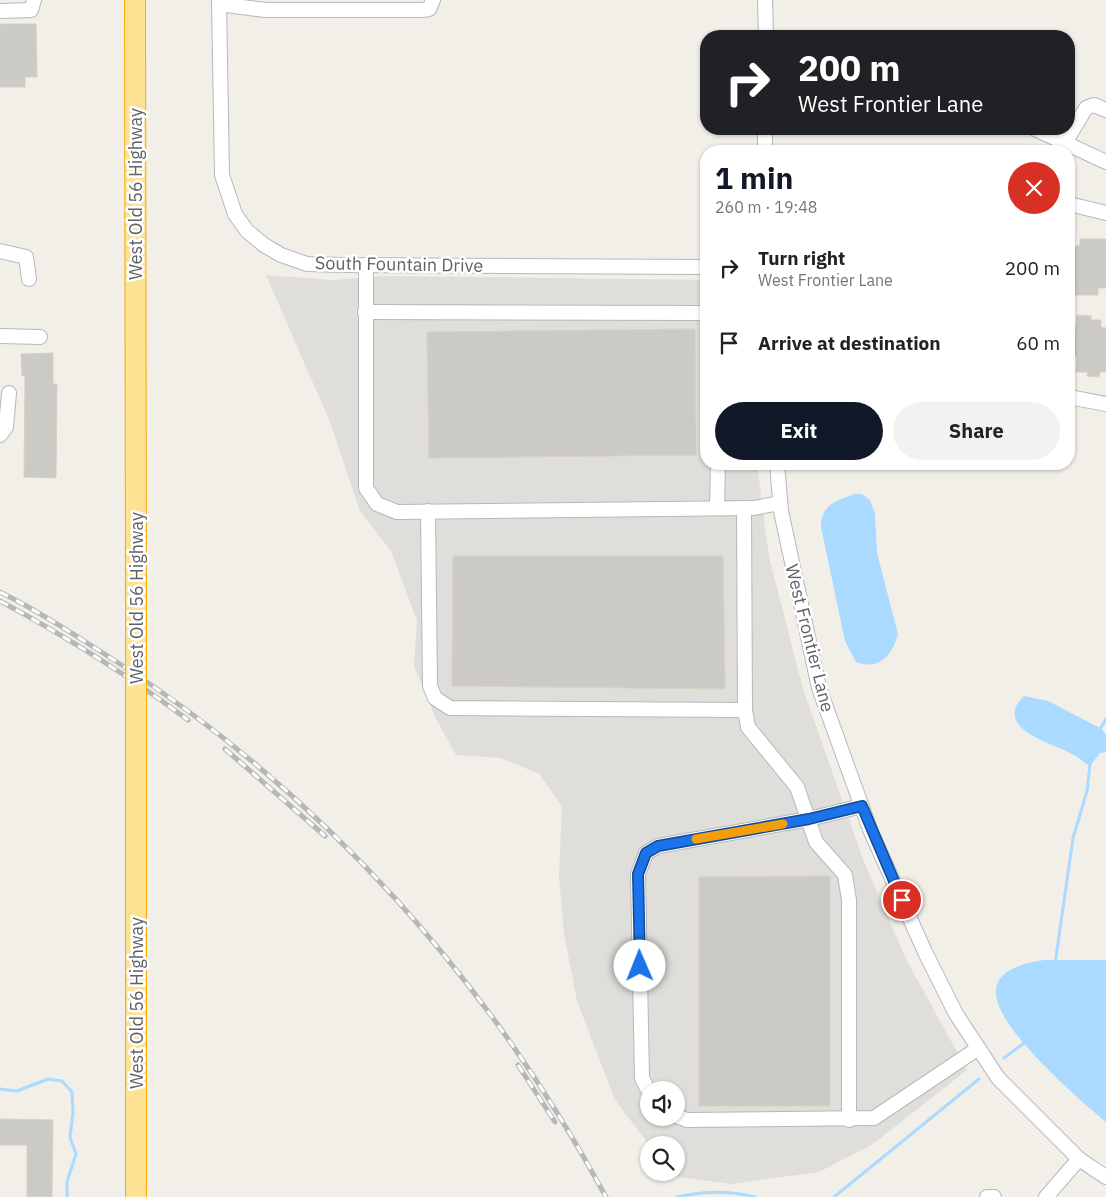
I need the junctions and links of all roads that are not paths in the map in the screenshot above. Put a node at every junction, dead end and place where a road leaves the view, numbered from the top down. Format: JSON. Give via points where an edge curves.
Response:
{"nodes":[{"id":1,"x":34,"y":0,"type":"edge"},
{"id":2,"x":135,"y":0,"type":"edge"},
{"id":3,"x":433,"y":0,"type":"edge"},
{"id":4,"x":765,"y":0,"type":"edge"},
{"id":5,"x":219,"y":2,"type":"edge"},
{"id":6,"x":260,"y":5,"type":"edge"},
{"id":7,"x":0,"y":11,"type":"edge"},
{"id":8,"x":766,"y":30,"type":"edge"},
{"id":9,"x":1106,"y":110,"type":"edge"},
{"id":10,"x":1075,"y":126,"type":"edge"},
{"id":11,"x":1048,"y":135,"type":"edge"},
{"id":12,"x":1070,"y":135,"type":"edge"},
{"id":13,"x":1065,"y":143,"type":"junction"},
{"id":14,"x":1069,"y":145,"type":"edge"},
{"id":15,"x":1075,"y":148,"type":"edge"},
{"id":16,"x":1106,"y":162,"type":"edge"},
{"id":17,"x":1075,"y":205,"type":"edge"},
{"id":18,"x":1106,"y":213,"type":"edge"},
{"id":19,"x":0,"y":251,"type":"edge"},
{"id":20,"x":366,"y":265,"type":"junction"},
{"id":21,"x":700,"y":267,"type":"edge"},
{"id":22,"x":29,"y":279,"type":"dead end"},
{"id":23,"x":365,"y":312,"type":"junction"},
{"id":24,"x":700,"y":313,"type":"edge"},
{"id":25,"x":0,"y":336,"type":"edge"},
{"id":26,"x":40,"y":337,"type":"dead end"},
{"id":27,"x":9,"y":393,"type":"dead end"},
{"id":28,"x":1075,"y":398,"type":"edge"},
{"id":29,"x":1106,"y":404,"type":"edge"},
{"id":30,"x":0,"y":435,"type":"edge"},
{"id":31,"x":718,"y":470,"type":"edge"},
{"id":32,"x":777,"y":470,"type":"edge"},
{"id":33,"x":780,"y":503,"type":"junction"},
{"id":34,"x":718,"y":508,"type":"junction"},
{"id":35,"x":744,"y":508,"type":"junction"},
{"id":36,"x":428,"y":511,"type":"junction"},
{"id":37,"x":745,"y":710,"type":"junction"},
{"id":38,"x":862,"y":806,"type":"junction"},
{"id":39,"x":809,"y":819,"type":"junction"},
{"id":40,"x":977,"y":1049,"type":"junction"},
{"id":41,"x":644,"y":1081,"type":"edge"},
{"id":42,"x":685,"y":1119,"type":"edge"},
{"id":43,"x":849,"y":1120,"type":"junction"},
{"id":44,"x":1079,"y":1159,"type":"junction"},
{"id":45,"x":1106,"y":1177,"type":"edge"},
{"id":46,"x":136,"y":1197,"type":"edge"},
{"id":47,"x":987,"y":1197,"type":"edge"},
{"id":48,"x":994,"y":1197,"type":"edge"},
{"id":49,"x":1046,"y":1197,"type":"edge"}],
"edges":[{"from":1,"to":7,"type":"street","via":[[31,10]]},
{"from":2,"to":46,"type":"highway","name":"West Old 56 Highway","bridge":true},
{"from":3,"to":6,"type":"street","via":[[430,9],[423,10]]},
{"from":4,"to":8,"type":"street"},
{"from":5,"to":6,"type":"street"},
{"from":5,"to":20,"type":"street","name":"South Fountain Drive","via":[[222,175],[236,214],[247,231],[281,256],[307,264]]},
{"from":9,"to":10,"type":"street","via":[[1094,105],[1086,108]]},
{"from":11,"to":13,"type":"street"},
{"from":12,"to":13,"type":"street"},
{"from":13,"to":14,"type":"street"},
{"from":15,"to":16,"type":"street"},
{"from":17,"to":18,"type":"street"},
{"from":19,"to":22,"type":"street","via":[[26,257]]},
{"from":20,"to":21,"type":"street","name":"South Fountain Drive"},
{"from":20,"to":23,"type":"street"},
{"from":23,"to":24,"type":"street"},
{"from":23,"to":36,"type":"street","via":[[366,488],[377,504],[397,512]]},
{"from":25,"to":26,"type":"street"},
{"from":27,"to":30,"type":"street","via":[[6,427]]},
{"from":28,"to":29,"type":"street"},
{"from":31,"to":34,"type":"street"},
{"from":32,"to":33,"type":"street","name":"West Frontier Lane"},
{"from":33,"to":35,"type":"street"},
{"from":33,"to":38,"type":"street","name":"West Frontier Lane","via":[[819,688]]},
{"from":34,"to":35,"type":"street"},
{"from":34,"to":36,"type":"street"},
{"from":35,"to":37,"type":"street"},
{"from":36,"to":37,"type":"street","via":[[430,686],[435,698],[450,708]]},
{"from":37,"to":39,"type":"street","via":[[748,727],[797,787]]},
{"from":38,"to":39,"type":"street"},
{"from":38,"to":40,"type":"street","name":"West Frontier Lane","via":[[925,952]]},
{"from":39,"to":41,"type":"street","via":[[658,846],[646,853],[638,874]]},
{"from":39,"to":43,"type":"street","via":[[816,842],[845,875],[849,900]]},
{"from":40,"to":43,"type":"street","via":[[874,1118]]},
{"from":40,"to":44,"type":"street","name":"West Frontier Lane","via":[[998,1078]]},
{"from":42,"to":43,"type":"street"},
{"from":44,"to":45,"type":"street","name":"West Frontier Lane"},
{"from":44,"to":49,"type":"street"},
{"from":47,"to":48,"type":"street"}]}
